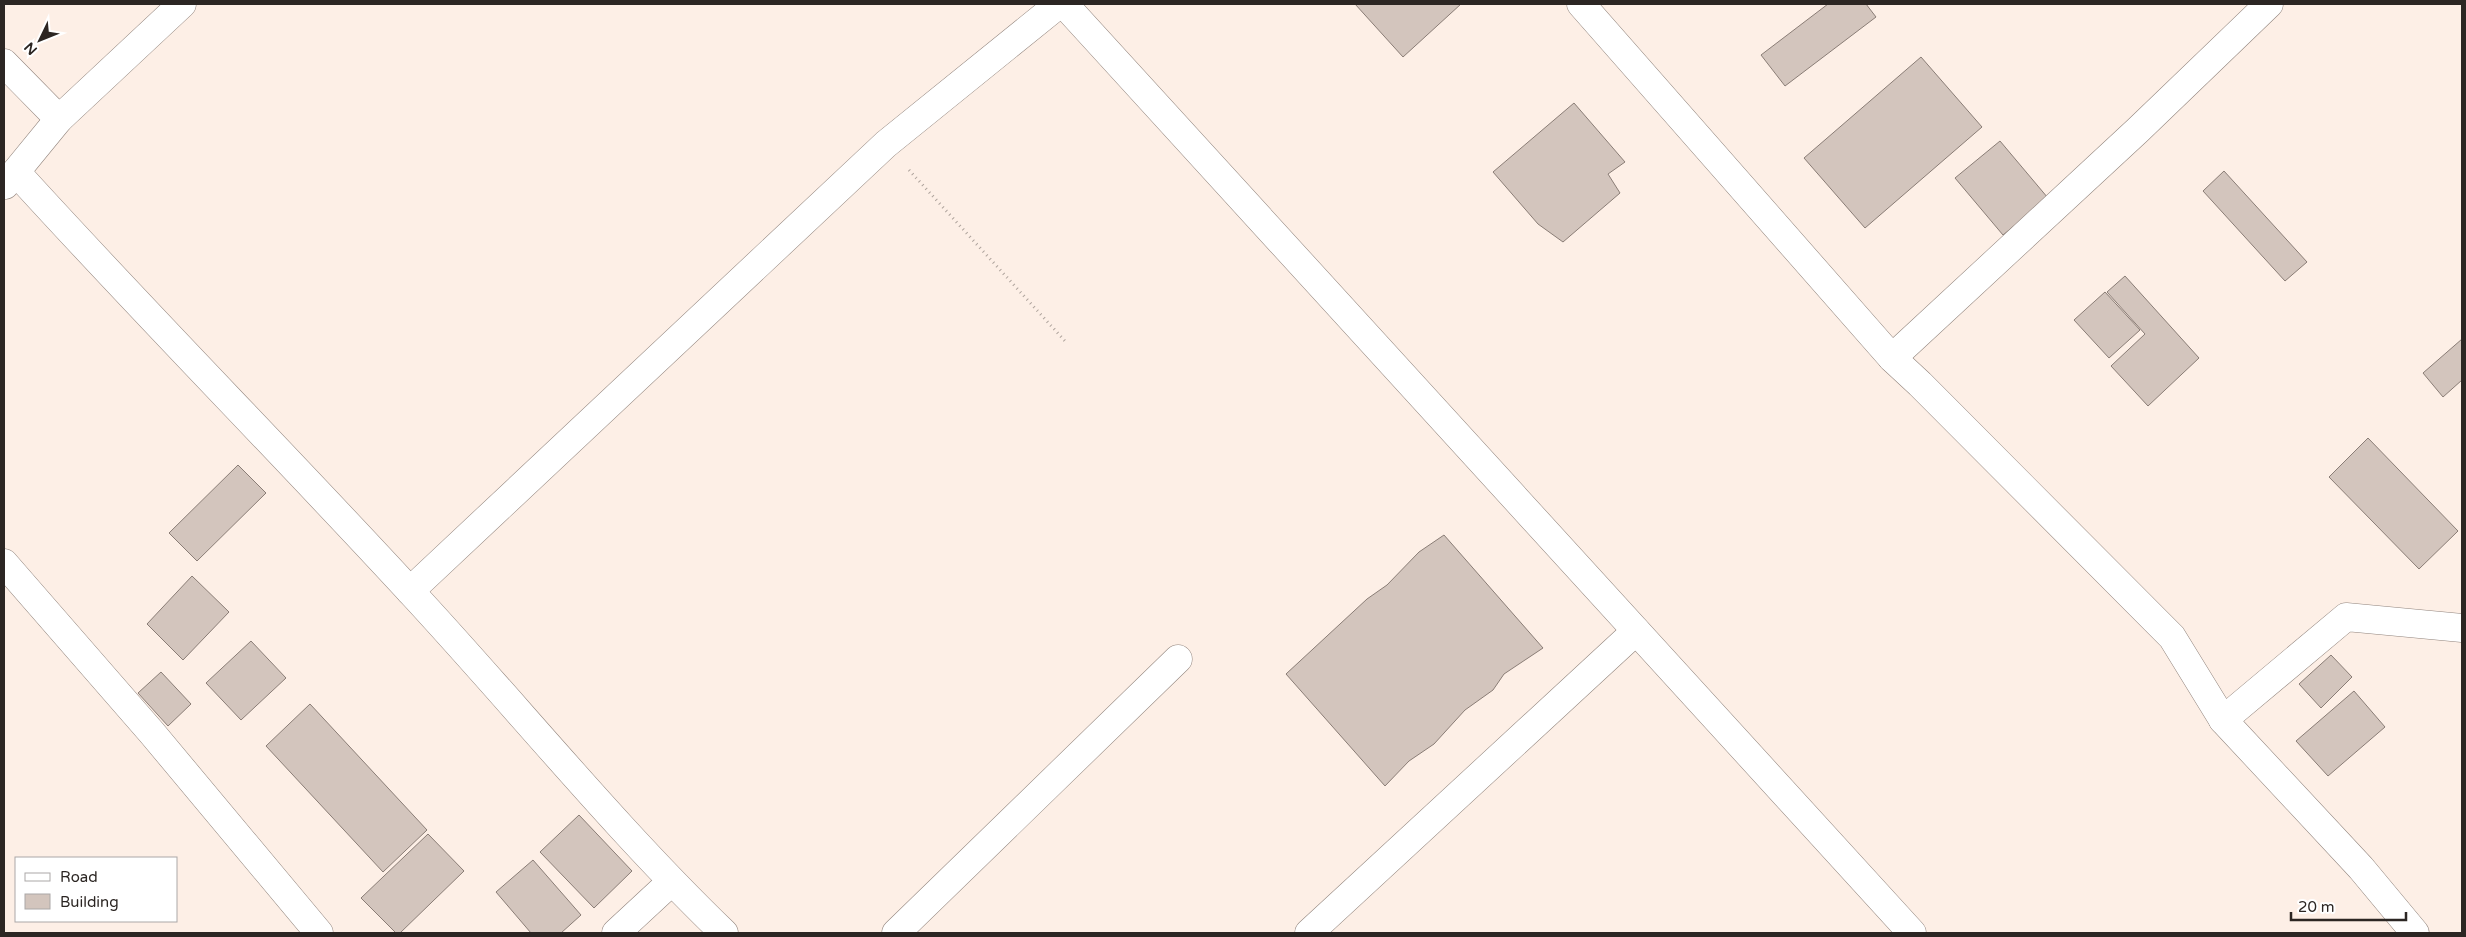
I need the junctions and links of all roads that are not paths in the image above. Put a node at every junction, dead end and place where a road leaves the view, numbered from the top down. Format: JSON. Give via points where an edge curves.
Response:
{"nodes":[{"id":1,"x":182,"y":4,"type":"edge"},
{"id":2,"x":1059,"y":4,"type":"edge"},
{"id":3,"x":1064,"y":4,"type":"edge"},
{"id":4,"x":1581,"y":4,"type":"edge"},
{"id":5,"x":2269,"y":4,"type":"edge"},
{"id":6,"x":4,"y":63,"type":"edge"},
{"id":7,"x":59,"y":119,"type":"junction"},
{"id":8,"x":10,"y":179,"type":"edge"},
{"id":9,"x":1892,"y":358,"type":"junction"},
{"id":10,"x":4,"y":563,"type":"edge"},
{"id":11,"x":410,"y":591,"type":"junction"},
{"id":12,"x":2462,"y":628,"type":"edge"},
{"id":13,"x":1636,"y":630,"type":"junction"},
{"id":14,"x":1178,"y":658,"type":"dead end"},
{"id":15,"x":2223,"y":720,"type":"junction"},
{"id":16,"x":671,"y":882,"type":"junction"},
{"id":17,"x":1313,"y":932,"type":"edge"},
{"id":18,"x":319,"y":933,"type":"edge"},
{"id":19,"x":616,"y":933,"type":"edge"},
{"id":20,"x":724,"y":933,"type":"edge"},
{"id":21,"x":896,"y":933,"type":"edge"},
{"id":22,"x":1912,"y":933,"type":"edge"},
{"id":23,"x":2415,"y":933,"type":"edge"}],
"edges":[{"from":1,"to":7,"type":"street"},
{"from":2,"to":11,"type":"street","via":[[886,144]]},
{"from":3,"to":13,"type":"street"},
{"from":4,"to":9,"type":"street"},
{"from":5,"to":9,"type":"street"},
{"from":6,"to":7,"type":"street"},
{"from":7,"to":8,"type":"street"},
{"from":8,"to":11,"type":"street","via":[[116,282]]},
{"from":9,"to":15,"type":"street","via":[[2172,637]]},
{"from":10,"to":18,"type":"street"},
{"from":11,"to":16,"type":"street"},
{"from":12,"to":15,"type":"street","via":[[2346,617]]},
{"from":13,"to":17,"type":"street"},
{"from":13,"to":22,"type":"street"},
{"from":14,"to":21,"type":"street"},
{"from":15,"to":23,"type":"street","via":[[2361,868]]},
{"from":16,"to":19,"type":"street"},
{"from":16,"to":20,"type":"street"}]}
